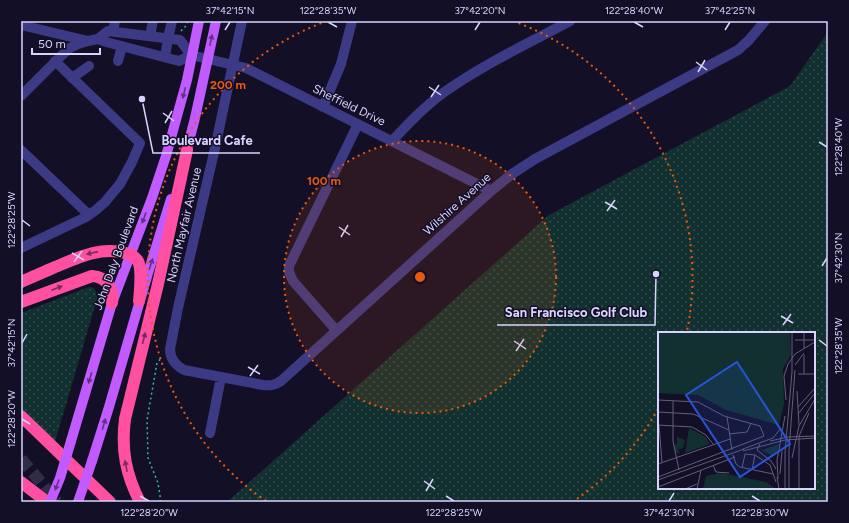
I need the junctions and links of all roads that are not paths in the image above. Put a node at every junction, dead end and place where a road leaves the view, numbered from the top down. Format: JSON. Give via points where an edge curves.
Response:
{"nodes":[{"id":1,"x":153,"y":21,"type":"edge"},
{"id":2,"x":172,"y":21,"type":"edge"},
{"id":3,"x":199,"y":21,"type":"edge"},
{"id":4,"x":216,"y":21,"type":"edge"},
{"id":5,"x":242,"y":21,"type":"edge"},
{"id":6,"x":352,"y":21,"type":"edge"},
{"id":7,"x":570,"y":21,"type":"edge"},
{"id":8,"x":765,"y":21,"type":"edge"},
{"id":9,"x":21,"y":25,"type":"edge"},
{"id":10,"x":114,"y":26,"type":"edge"},
{"id":11,"x":150,"y":36,"type":"junction"},
{"id":12,"x":168,"y":38,"type":"junction"},
{"id":13,"x":98,"y":39,"type":"junction"},
{"id":14,"x":88,"y":41,"type":"junction"},
{"id":15,"x":122,"y":46,"type":"junction"},
{"id":16,"x":191,"y":55,"type":"junction"},
{"id":17,"x":165,"y":57,"type":"junction"},
{"id":18,"x":208,"y":59,"type":"junction"},
{"id":19,"x":55,"y":61,"type":"junction"},
{"id":20,"x":118,"y":61,"type":"dead end"},
{"id":21,"x":233,"y":65,"type":"junction"},
{"id":22,"x":89,"y":66,"type":"dead end"},
{"id":23,"x":72,"y":78,"type":"junction"},
{"id":24,"x":21,"y":96,"type":"edge"},
{"id":25,"x":324,"y":107,"type":"junction"},
{"id":26,"x":358,"y":124,"type":"junction"},
{"id":27,"x":392,"y":141,"type":"junction"},
{"id":28,"x":21,"y":150,"type":"edge"},
{"id":29,"x":187,"y":150,"type":"junction"},
{"id":30,"x":491,"y":190,"type":"junction"},
{"id":31,"x":89,"y":215,"type":"junction"},
{"id":32,"x":21,"y":248,"type":"edge"},
{"id":33,"x":130,"y":255,"type":"junction"},
{"id":34,"x":21,"y":282,"type":"edge"},
{"id":35,"x":140,"y":301,"type":"junction"},
{"id":36,"x":21,"y":302,"type":"edge"},
{"id":37,"x":112,"y":302,"type":"junction"},
{"id":38,"x":336,"y":330,"type":"junction"},
{"id":39,"x":175,"y":364,"type":"joint"},
{"id":40,"x":221,"y":377,"type":"junction"},
{"id":41,"x":21,"y":413,"type":"edge"},
{"id":42,"x":21,"y":416,"type":"edge"},
{"id":43,"x":210,"y":433,"type":"dead end"},
{"id":44,"x":53,"y":447,"type":"junction"},
{"id":45,"x":21,"y":482,"type":"edge"},
{"id":46,"x":47,"y":502,"type":"edge"},
{"id":47,"x":50,"y":502,"type":"edge"},
{"id":48,"x":78,"y":502,"type":"edge"},
{"id":49,"x":110,"y":502,"type":"edge"},
{"id":50,"x":140,"y":502,"type":"edge"}],
"edges":[{"from":1,"to":11,"type":"street"},
{"from":2,"to":12,"type":"street"},
{"from":3,"to":16,"type":"main road","name":"John Daly Boulevard"},
{"from":18,"to":4,"type":"main road","one_way":true},
{"from":5,"to":21,"type":"street","name":"North Mayfair Avenue"},
{"from":6,"to":25,"type":"street","via":[[341,64]]},
{"from":7,"to":27,"type":"street","via":[[457,84],[415,117]]},
{"from":8,"to":30,"type":"street","name":"Wilshire Avenue","via":[[738,50],[535,159]]},
{"from":9,"to":14,"type":"street"},
{"from":10,"to":11,"type":"street"},
{"from":10,"to":13,"type":"street"},
{"from":11,"to":12,"type":"street"},
{"from":12,"to":16,"type":"street","via":[[180,40]]},
{"from":12,"to":17,"type":"street"},
{"from":13,"to":14,"type":"street"},
{"from":13,"to":15,"type":"street"},
{"from":14,"to":19,"type":"street","via":[[70,48]]},
{"from":15,"to":17,"type":"street"},
{"from":15,"to":20,"type":"street"},
{"from":16,"to":17,"type":"street","via":[[179,61]]},
{"from":16,"to":18,"type":"street","name":"Sheffield Drive"},
{"from":16,"to":33,"type":"main road","name":"John Daly Boulevard","one_way":true,"via":[[187,80],[166,156]]},
{"from":18,"to":21,"type":"street","name":"Sheffield Drive"},
{"from":18,"to":29,"type":"main road"},
{"from":19,"to":23,"type":"street"},
{"from":19,"to":24,"type":"street"},
{"from":21,"to":25,"type":"street","name":"Sheffield Drive","via":[[246,68]]},
{"from":21,"to":39,"type":"street","name":"North Mayfair Avenue","via":[[172,336],[170,354]]},
{"from":22,"to":23,"type":"street"},
{"from":23,"to":31,"type":"street","via":[[140,143],[120,184],[105,202]]},
{"from":25,"to":26,"type":"street","name":"Sheffield Drive"},
{"from":26,"to":27,"type":"street","name":"Sheffield Drive"},
{"from":26,"to":38,"type":"street","via":[[289,266],[294,281]]},
{"from":27,"to":30,"type":"street","name":"Sheffield Drive"},
{"from":28,"to":31,"type":"street"},
{"from":35,"to":29,"type":"main road","one_way":true},
{"from":50,"to":29,"type":"highway","one_way":true,"via":[[125,463],[125,419]]},
{"from":30,"to":38,"type":"street","name":"Wilshire Avenue"},
{"from":31,"to":32,"type":"street"},
{"from":33,"to":34,"type":"highway","one_way":true,"via":[[102,251],[64,263]]},
{"from":33,"to":35,"type":"highway","via":[[137,260],[139,266]]},
{"from":33,"to":37,"type":"main road","name":"John Daly Boulevard"},
{"from":48,"to":35,"type":"main road","one_way":true,"bridge":true},
{"from":36,"to":37,"type":"highway","one_way":true,"via":[[92,276],[108,283],[112,290]]},
{"from":37,"to":47,"type":"main road","name":"John Daly Boulevard","one_way":true,"bridge":true,"via":[[63,469]]},
{"from":38,"to":40,"type":"street","name":"Wilshire Avenue","via":[[275,384],[270,386]]},
{"from":39,"to":40,"type":"street","name":"Wilshire Avenue","via":[[184,370]]},
{"from":40,"to":43,"type":"street"},
{"from":41,"to":44,"type":"highway"},
{"from":42,"to":44,"type":"highway"},
{"from":44,"to":49,"type":"highway"},
{"from":45,"to":46,"type":"highway"}]}
